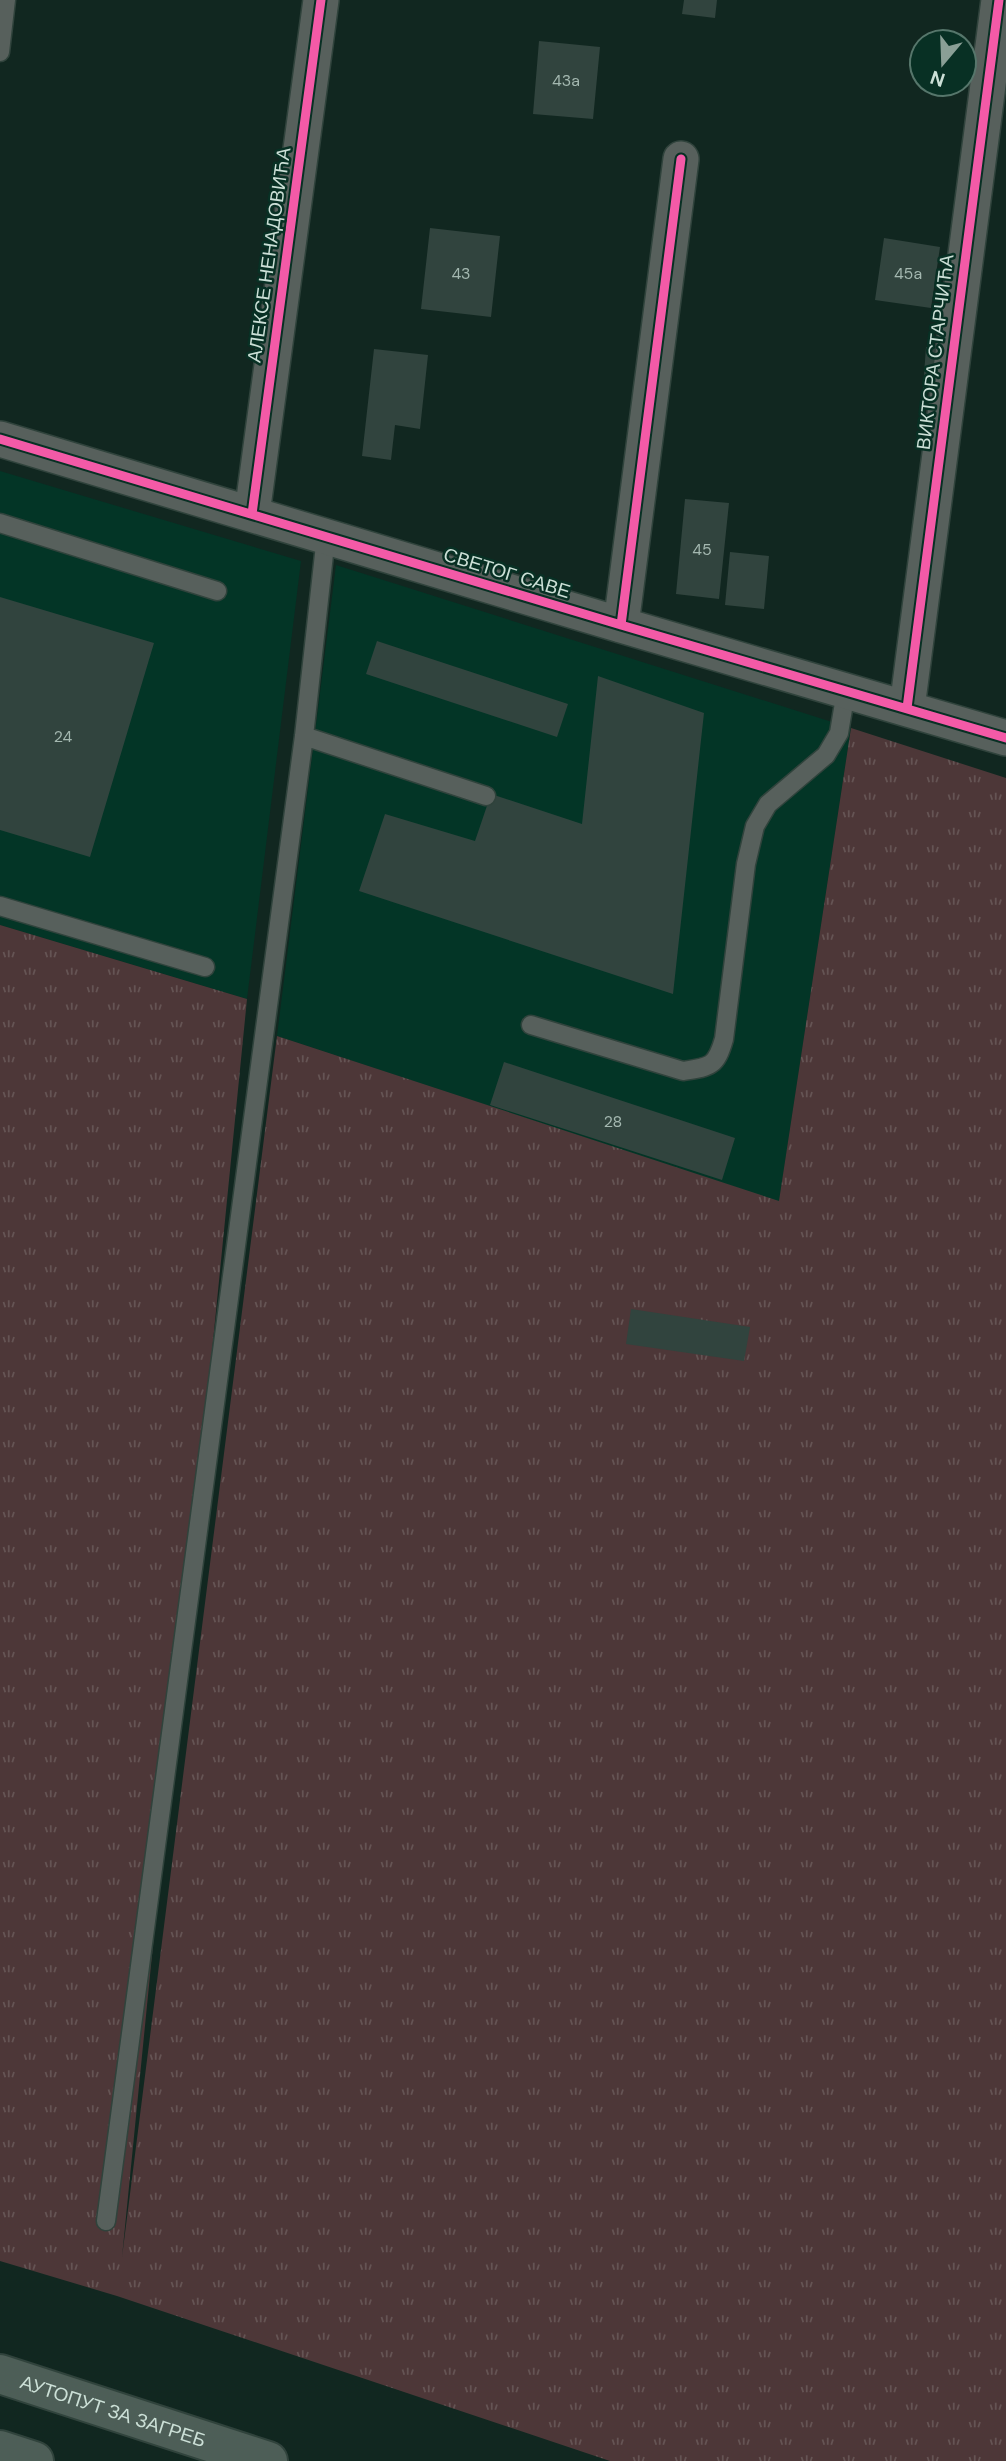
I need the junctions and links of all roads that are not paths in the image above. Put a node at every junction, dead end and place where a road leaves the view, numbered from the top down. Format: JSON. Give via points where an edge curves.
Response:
{"nodes":[{"id":1,"x":6,"y":0,"type":"edge"},
{"id":2,"x":321,"y":0,"type":"edge"},
{"id":3,"x":999,"y":0,"type":"edge"},
{"id":4,"x":0,"y":52,"type":"edge"},
{"id":5,"x":681,"y":159,"type":"dead end"},
{"id":6,"x":0,"y":439,"type":"edge"},
{"id":7,"x":252,"y":514,"type":"junction"},
{"id":8,"x":0,"y":523,"type":"edge"},
{"id":9,"x":326,"y":536,"type":"junction"},
{"id":10,"x":216,"y":591,"type":"dead end"},
{"id":11,"x":621,"y":625,"type":"junction"},
{"id":12,"x":846,"y":691,"type":"junction"},
{"id":13,"x":906,"y":708,"type":"junction"},
{"id":14,"x":304,"y":736,"type":"junction"},
{"id":15,"x":1006,"y":738,"type":"edge"},
{"id":16,"x":486,"y":796,"type":"dead end"},
{"id":17,"x":0,"y":906,"type":"edge"},
{"id":18,"x":205,"y":967,"type":"dead end"},
{"id":19,"x":531,"y":1025,"type":"dead end"},
{"id":20,"x":106,"y":2221,"type":"dead end"},
{"id":21,"x":0,"y":2374,"type":"edge"},
{"id":22,"x":0,"y":2450,"type":"edge"},
{"id":23,"x":34,"y":2461,"type":"edge"},
{"id":24,"x":268,"y":2461,"type":"edge"}],
"edges":[{"from":1,"to":4,"type":"lane"},
{"from":2,"to":7,"type":"street","name":"АЛЕКСЕ НЕНАДОВИЋА"},
{"from":3,"to":13,"type":"street","name":"ВИКТОРА СТАРЧИЋА"},
{"from":5,"to":11,"type":"street"},
{"from":6,"to":7,"type":"street","name":"СВЕТОГ САВЕ"},
{"from":7,"to":9,"type":"street","name":"СВЕТОГ САВЕ"},
{"from":8,"to":10,"type":"lane"},
{"from":9,"to":11,"type":"street","name":"СВЕТОГ САВЕ"},
{"from":9,"to":14,"type":"lane"},
{"from":11,"to":12,"type":"street","name":"СВЕТОГ САВЕ"},
{"from":12,"to":13,"type":"street","name":"СВЕТОГ САВЕ"},
{"from":12,"to":19,"type":"lane","via":[[839,733],[826,755],[768,804],[755,826],[718,1058],[708,1068],[683,1071]]},
{"from":13,"to":15,"type":"street","name":"СВЕТОГ САВЕ"},
{"from":14,"to":16,"type":"lane"},
{"from":14,"to":20,"type":"lane"},
{"from":17,"to":18,"type":"lane"},
{"from":21,"to":24,"type":"highway","name":"АУТОПУТ ЗА ЗАГРЕБ"},
{"from":22,"to":23,"type":"highway"}]}
